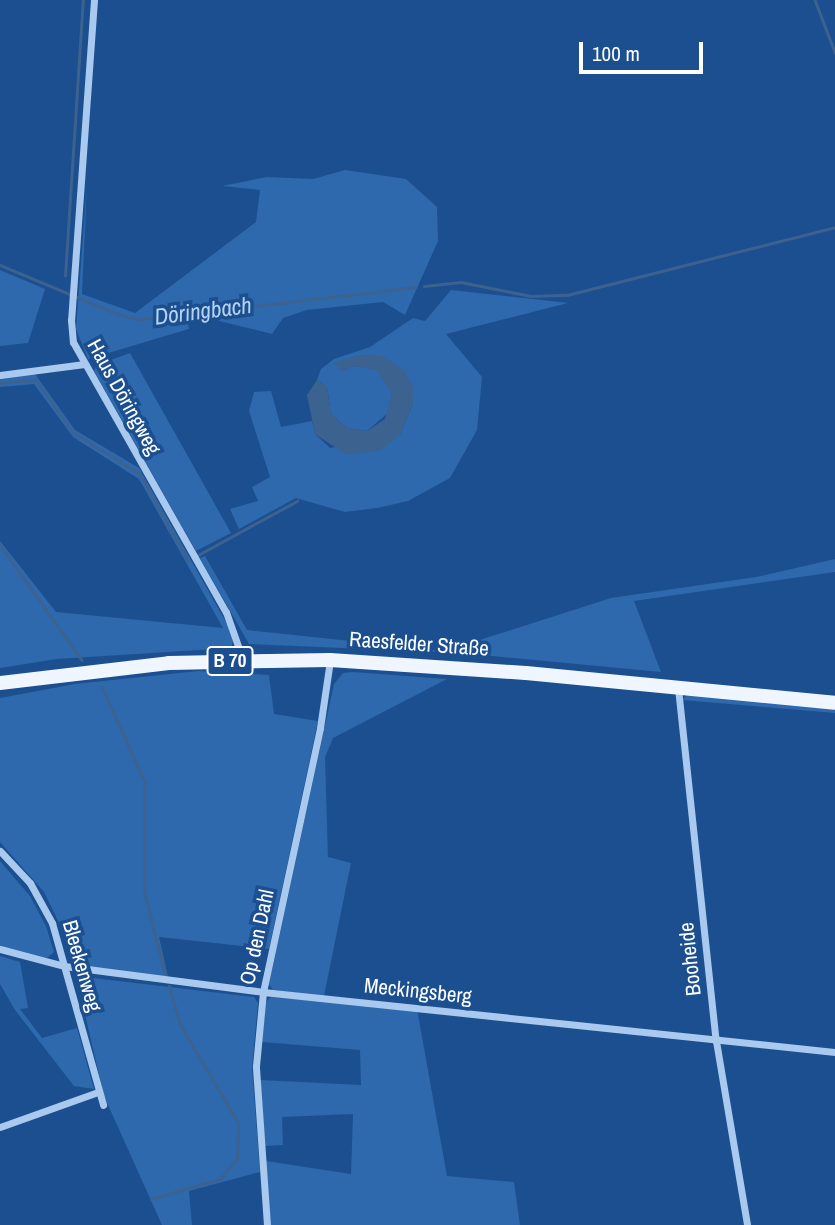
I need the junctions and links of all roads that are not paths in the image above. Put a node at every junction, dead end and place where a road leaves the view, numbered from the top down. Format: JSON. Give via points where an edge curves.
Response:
{"nodes":[{"id":1,"x":94,"y":0,"type":"edge"},
{"id":2,"x":84,"y":364,"type":"junction"},
{"id":3,"x":0,"y":375,"type":"edge"},
{"id":4,"x":243,"y":660,"type":"junction"},
{"id":5,"x":330,"y":660,"type":"junction"},
{"id":6,"x":4,"y":682,"type":"edge"},
{"id":7,"x":678,"y":688,"type":"junction"},
{"id":8,"x":835,"y":703,"type":"edge"},
{"id":9,"x":0,"y":851,"type":"edge"},
{"id":10,"x":0,"y":949,"type":"edge"},
{"id":11,"x":64,"y":966,"type":"junction"},
{"id":12,"x":263,"y":992,"type":"junction"},
{"id":13,"x":716,"y":1041,"type":"junction"},
{"id":14,"x":835,"y":1052,"type":"edge"},
{"id":15,"x":99,"y":1092,"type":"junction"},
{"id":16,"x":103,"y":1105,"type":"dead end"},
{"id":17,"x":0,"y":1127,"type":"edge"},
{"id":18,"x":267,"y":1225,"type":"edge"},
{"id":19,"x":747,"y":1225,"type":"edge"}],
"edges":[{"from":1,"to":2,"type":"street","name":"Haus Döringweg","via":[[73,290],[74,342]]},
{"from":2,"to":3,"type":"street"},
{"from":2,"to":4,"type":"street","name":"Haus Döringweg","via":[[226,612]]},
{"from":4,"to":5,"type":"main road","name":"Raesfelder Straße","number":"B 70"},
{"from":4,"to":6,"type":"main road","name":"Raesfelder Straße","number":"B 70"},
{"from":5,"to":7,"type":"main road","name":"Raesfelder Straße","number":"B 70"},
{"from":5,"to":12,"type":"street","name":"Op den Dahl","via":[[320,729]]},
{"from":7,"to":8,"type":"main road","name":"Raesfelder Straße","number":"B 70"},
{"from":7,"to":13,"type":"street","name":"Booheide"},
{"from":9,"to":11,"type":"street","name":"Bleekenweg","via":[[45,907]]},
{"from":10,"to":11,"type":"street","name":"Meckingsberg"},
{"from":11,"to":12,"type":"street","name":"Meckingsberg"},
{"from":11,"to":15,"type":"street","name":"Bleekenweg"},
{"from":12,"to":13,"type":"street","name":"Meckingsberg"},
{"from":12,"to":18,"type":"street","name":"Op den Dahl","via":[[256,1066]]},
{"from":13,"to":14,"type":"street","name":"Meckingsberg"},
{"from":13,"to":19,"type":"street","name":"Booheide"},
{"from":15,"to":16,"type":"street","name":"Bleekenweg"},
{"from":15,"to":17,"type":"street"}]}
